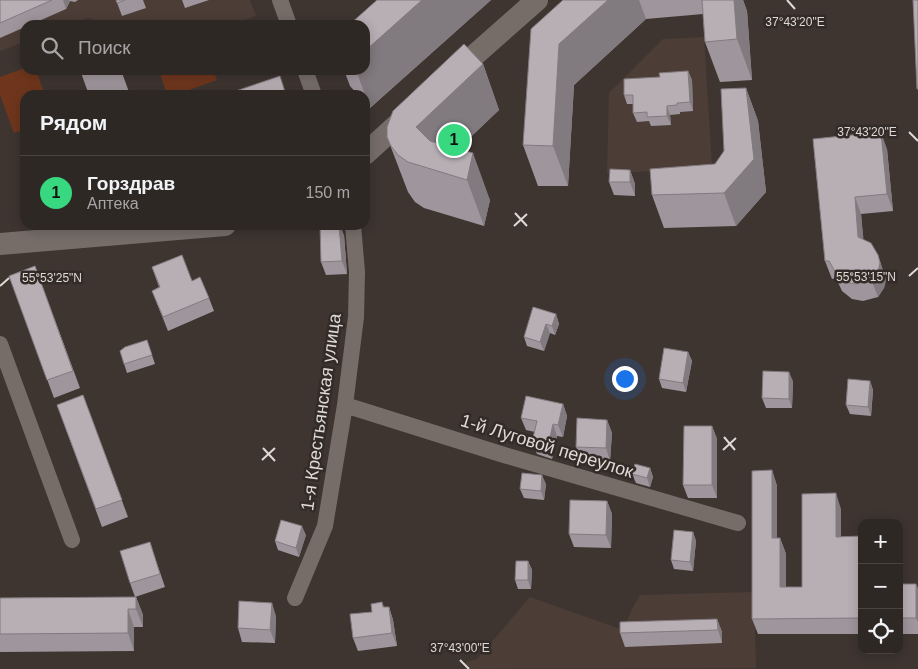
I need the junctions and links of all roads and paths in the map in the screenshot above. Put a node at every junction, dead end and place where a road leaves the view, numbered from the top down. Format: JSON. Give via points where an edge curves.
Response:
{"nodes":[{"id":1,"x":280,"y":0,"type":"edge"},
{"id":2,"x":537,"y":0,"type":"edge"},
{"id":3,"x":287,"y":20,"type":"edge"},
{"id":4,"x":307,"y":75,"type":"edge"},
{"id":5,"x":312,"y":90,"type":"edge"},
{"id":6,"x":370,"y":150,"type":"edge"},
{"id":7,"x":166,"y":230,"type":"edge"},
{"id":8,"x":353,"y":230,"type":"edge"},
{"id":9,"x":0,"y":244,"type":"edge"},
{"id":10,"x":0,"y":344,"type":"edge"},
{"id":11,"x":345,"y":405,"type":"junction"},
{"id":12,"x":738,"y":523,"type":"dead end"},
{"id":13,"x":72,"y":540,"type":"dead end"},
{"id":14,"x":295,"y":598,"type":"dead end"}],
"edges":[{"from":1,"to":3,"type":"street"},
{"from":2,"to":6,"type":"main road"},
{"from":4,"to":5,"type":"street"},
{"from":7,"to":9,"type":"main road"},
{"from":8,"to":11,"type":"street","name":"1-я Крестьянская улица","via":[[356,316]]},
{"from":10,"to":13,"type":"street"},
{"from":11,"to":12,"type":"street","name":"1-й Луговой переулок"},
{"from":11,"to":14,"type":"street","name":"1-я Крестьянская улица","via":[[325,526]]}]}
